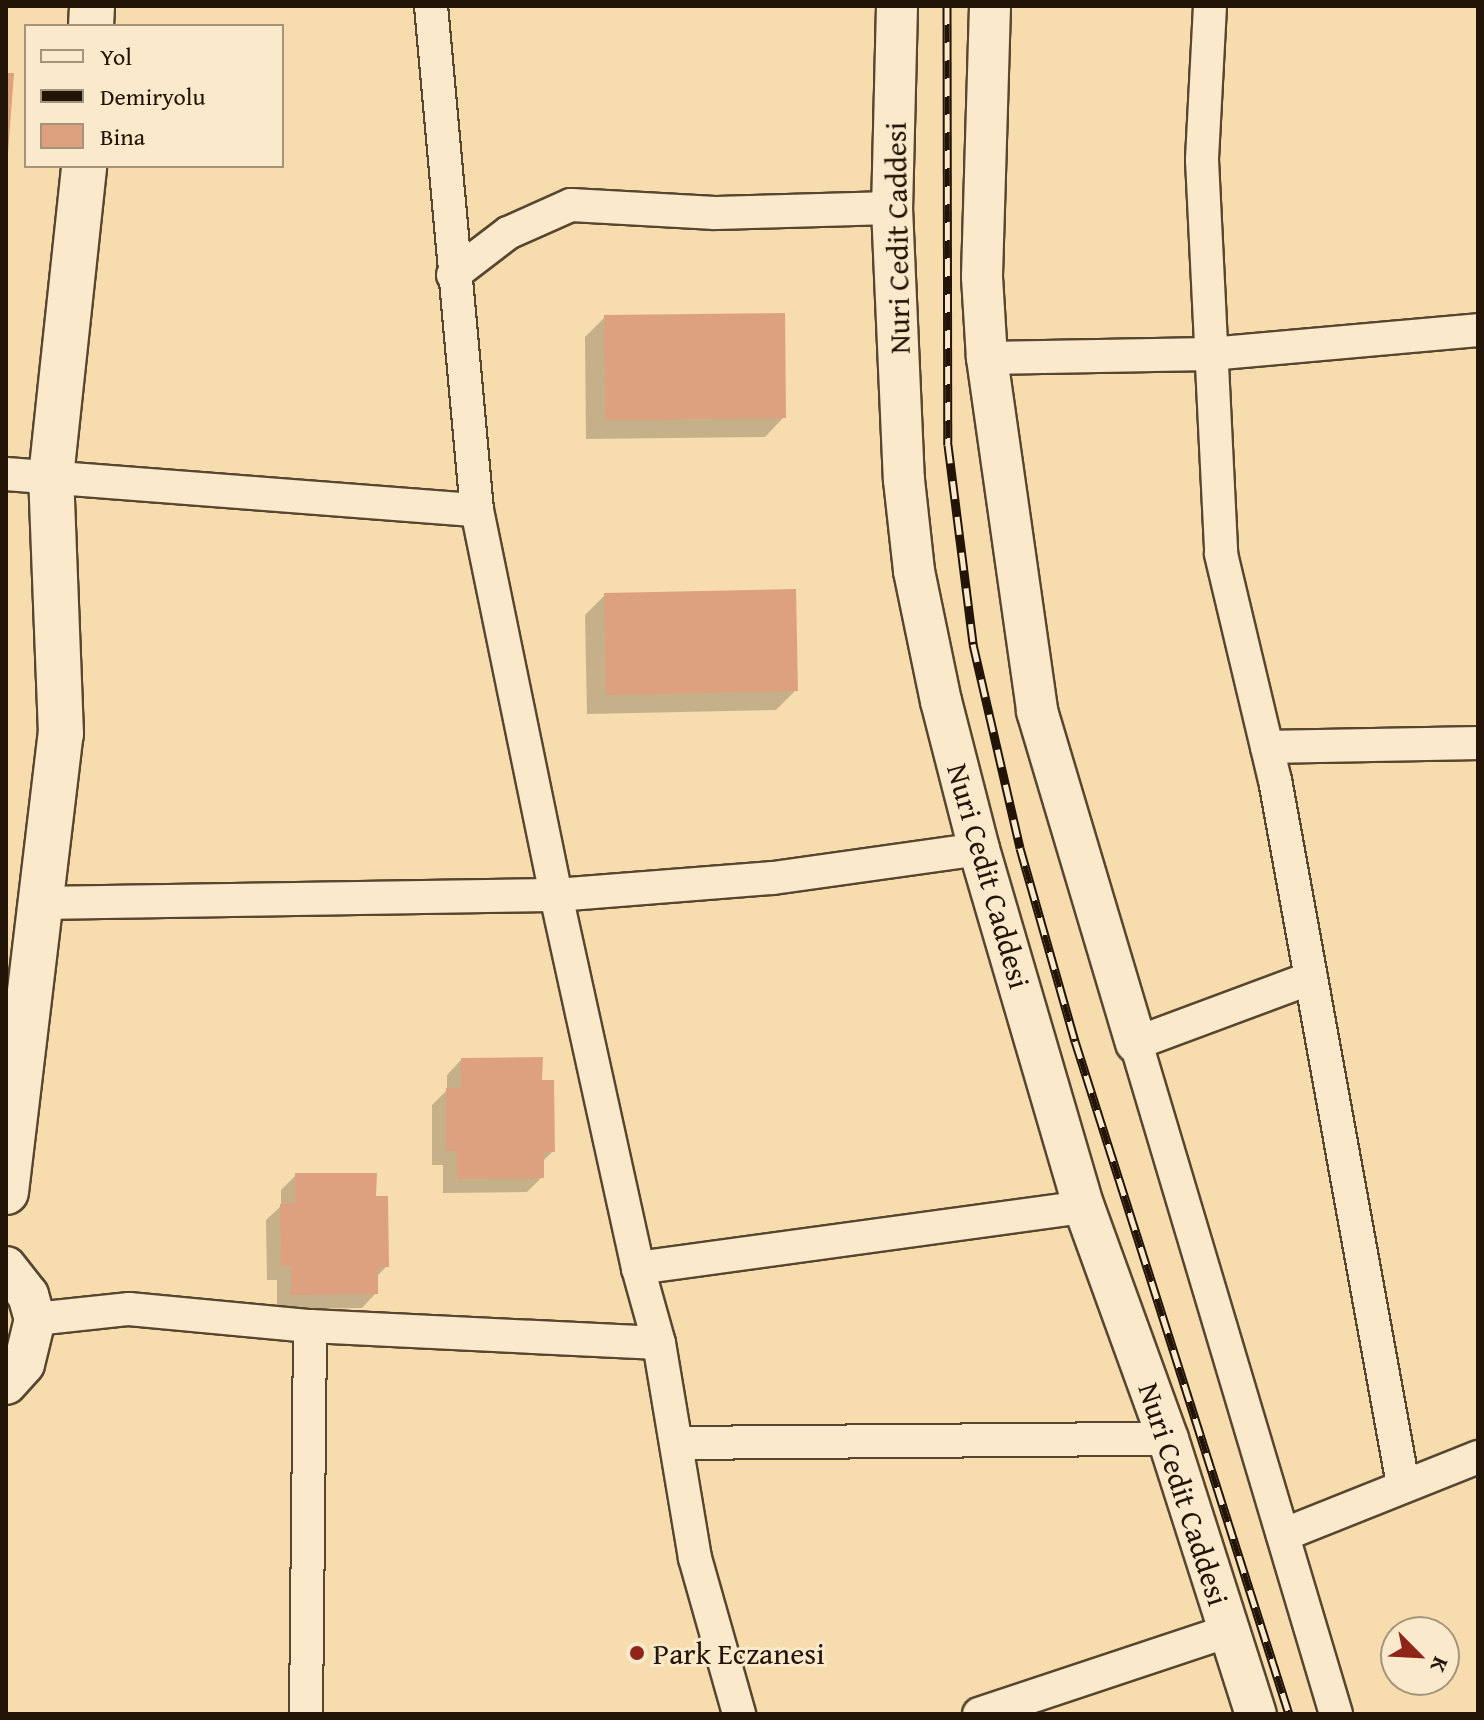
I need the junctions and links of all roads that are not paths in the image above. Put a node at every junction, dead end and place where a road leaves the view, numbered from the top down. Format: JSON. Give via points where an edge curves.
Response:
{"nodes":[{"id":1,"x":431,"y":6,"type":"edge"},
{"id":2,"x":897,"y":6,"type":"edge"},
{"id":3,"x":990,"y":6,"type":"edge"},
{"id":4,"x":1210,"y":6,"type":"edge"},
{"id":5,"x":84,"y":168,"type":"edge"},
{"id":6,"x":892,"y":208,"type":"junction"},
{"id":7,"x":453,"y":275,"type":"junction"},
{"id":8,"x":1478,"y":330,"type":"edge"},
{"id":9,"x":1210,"y":354,"type":"junction"},
{"id":10,"x":987,"y":358,"type":"junction"},
{"id":11,"x":6,"y":474,"type":"edge"},
{"id":12,"x":51,"y":477,"type":"junction"},
{"id":13,"x":477,"y":510,"type":"junction"},
{"id":14,"x":1478,"y":743,"type":"edge"},
{"id":15,"x":1267,"y":747,"type":"junction"},
{"id":16,"x":979,"y":849,"type":"junction"},
{"id":17,"x":556,"y":895,"type":"junction"},
{"id":18,"x":40,"y":903,"type":"junction"},
{"id":19,"x":1311,"y":978,"type":"junction"},
{"id":20,"x":1136,"y":1043,"type":"junction"},
{"id":21,"x":6,"y":1192,"type":"edge"},
{"id":22,"x":1084,"y":1207,"type":"junction"},
{"id":23,"x":6,"y":1267,"type":"edge"},
{"id":24,"x":638,"y":1268,"type":"junction"},
{"id":25,"x":35,"y":1319,"type":"junction"},
{"id":26,"x":310,"y":1326,"type":"junction"},
{"id":27,"x":659,"y":1343,"type":"junction"},
{"id":28,"x":6,"y":1384,"type":"edge"},
{"id":29,"x":1168,"y":1439,"type":"junction"},
{"id":30,"x":677,"y":1443,"type":"junction"},
{"id":31,"x":1478,"y":1457,"type":"edge"},
{"id":32,"x":1403,"y":1484,"type":"junction"},
{"id":33,"x":1283,"y":1535,"type":"junction"},
{"id":34,"x":1229,"y":1631,"type":"junction"},
{"id":35,"x":306,"y":1714,"type":"edge"},
{"id":36,"x":739,"y":1714,"type":"edge"},
{"id":37,"x":979,"y":1714,"type":"edge"},
{"id":38,"x":1256,"y":1714,"type":"edge"},
{"id":39,"x":1336,"y":1714,"type":"edge"}],
"edges":[{"from":1,"to":7,"type":"street"},
{"from":2,"to":6,"type":"street","name":"Nuri Cedit Caddesi"},
{"from":3,"to":10,"type":"street","via":[[982,277]]},
{"from":4,"to":9,"type":"street","via":[[1202,160]]},
{"from":5,"to":12,"type":"main road"},
{"from":6,"to":7,"type":"street","via":[[715,213],[571,205],[508,233]]},
{"from":6,"to":16,"type":"street","name":"Nuri Cedit Caddesi","via":[[904,480],[914,571]]},
{"from":7,"to":13,"type":"street"},
{"from":8,"to":9,"type":"street"},
{"from":9,"to":10,"type":"street"},
{"from":9,"to":15,"type":"street","via":[[1221,554]]},
{"from":10,"to":20,"type":"street","via":[[1037,711]]},
{"from":11,"to":12,"type":"street"},
{"from":12,"to":13,"type":"street"},
{"from":12,"to":18,"type":"main road","via":[[61,734]]},
{"from":13,"to":17,"type":"street"},
{"from":14,"to":15,"type":"street"},
{"from":15,"to":19,"type":"street"},
{"from":16,"to":17,"type":"street","via":[[773,878]]},
{"from":16,"to":22,"type":"street","name":"Nuri Cedit Caddesi"},
{"from":17,"to":18,"type":"street"},
{"from":17,"to":24,"type":"street"},
{"from":18,"to":21,"type":"main road"},
{"from":19,"to":20,"type":"street"},
{"from":19,"to":32,"type":"street"},
{"from":20,"to":33,"type":"street"},
{"from":22,"to":24,"type":"street"},
{"from":22,"to":29,"type":"street","name":"Nuri Cedit Caddesi"},
{"from":23,"to":25,"type":"street","via":[[28,1295]]},
{"from":24,"to":27,"type":"street"},
{"from":25,"to":26,"type":"street","via":[[129,1309]]},
{"from":25,"to":28,"type":"street","via":[[24,1364]]},
{"from":26,"to":27,"type":"street"},
{"from":26,"to":35,"type":"street"},
{"from":27,"to":30,"type":"street"},
{"from":29,"to":30,"type":"street"},
{"from":29,"to":34,"type":"street","name":"Nuri Cedit Caddesi"},
{"from":30,"to":36,"type":"street","via":[[695,1558]]},
{"from":31,"to":32,"type":"street"},
{"from":32,"to":33,"type":"street"},
{"from":33,"to":39,"type":"street"},
{"from":34,"to":37,"type":"street"},
{"from":34,"to":38,"type":"street","name":"Nuri Cedit Caddesi"}]}
